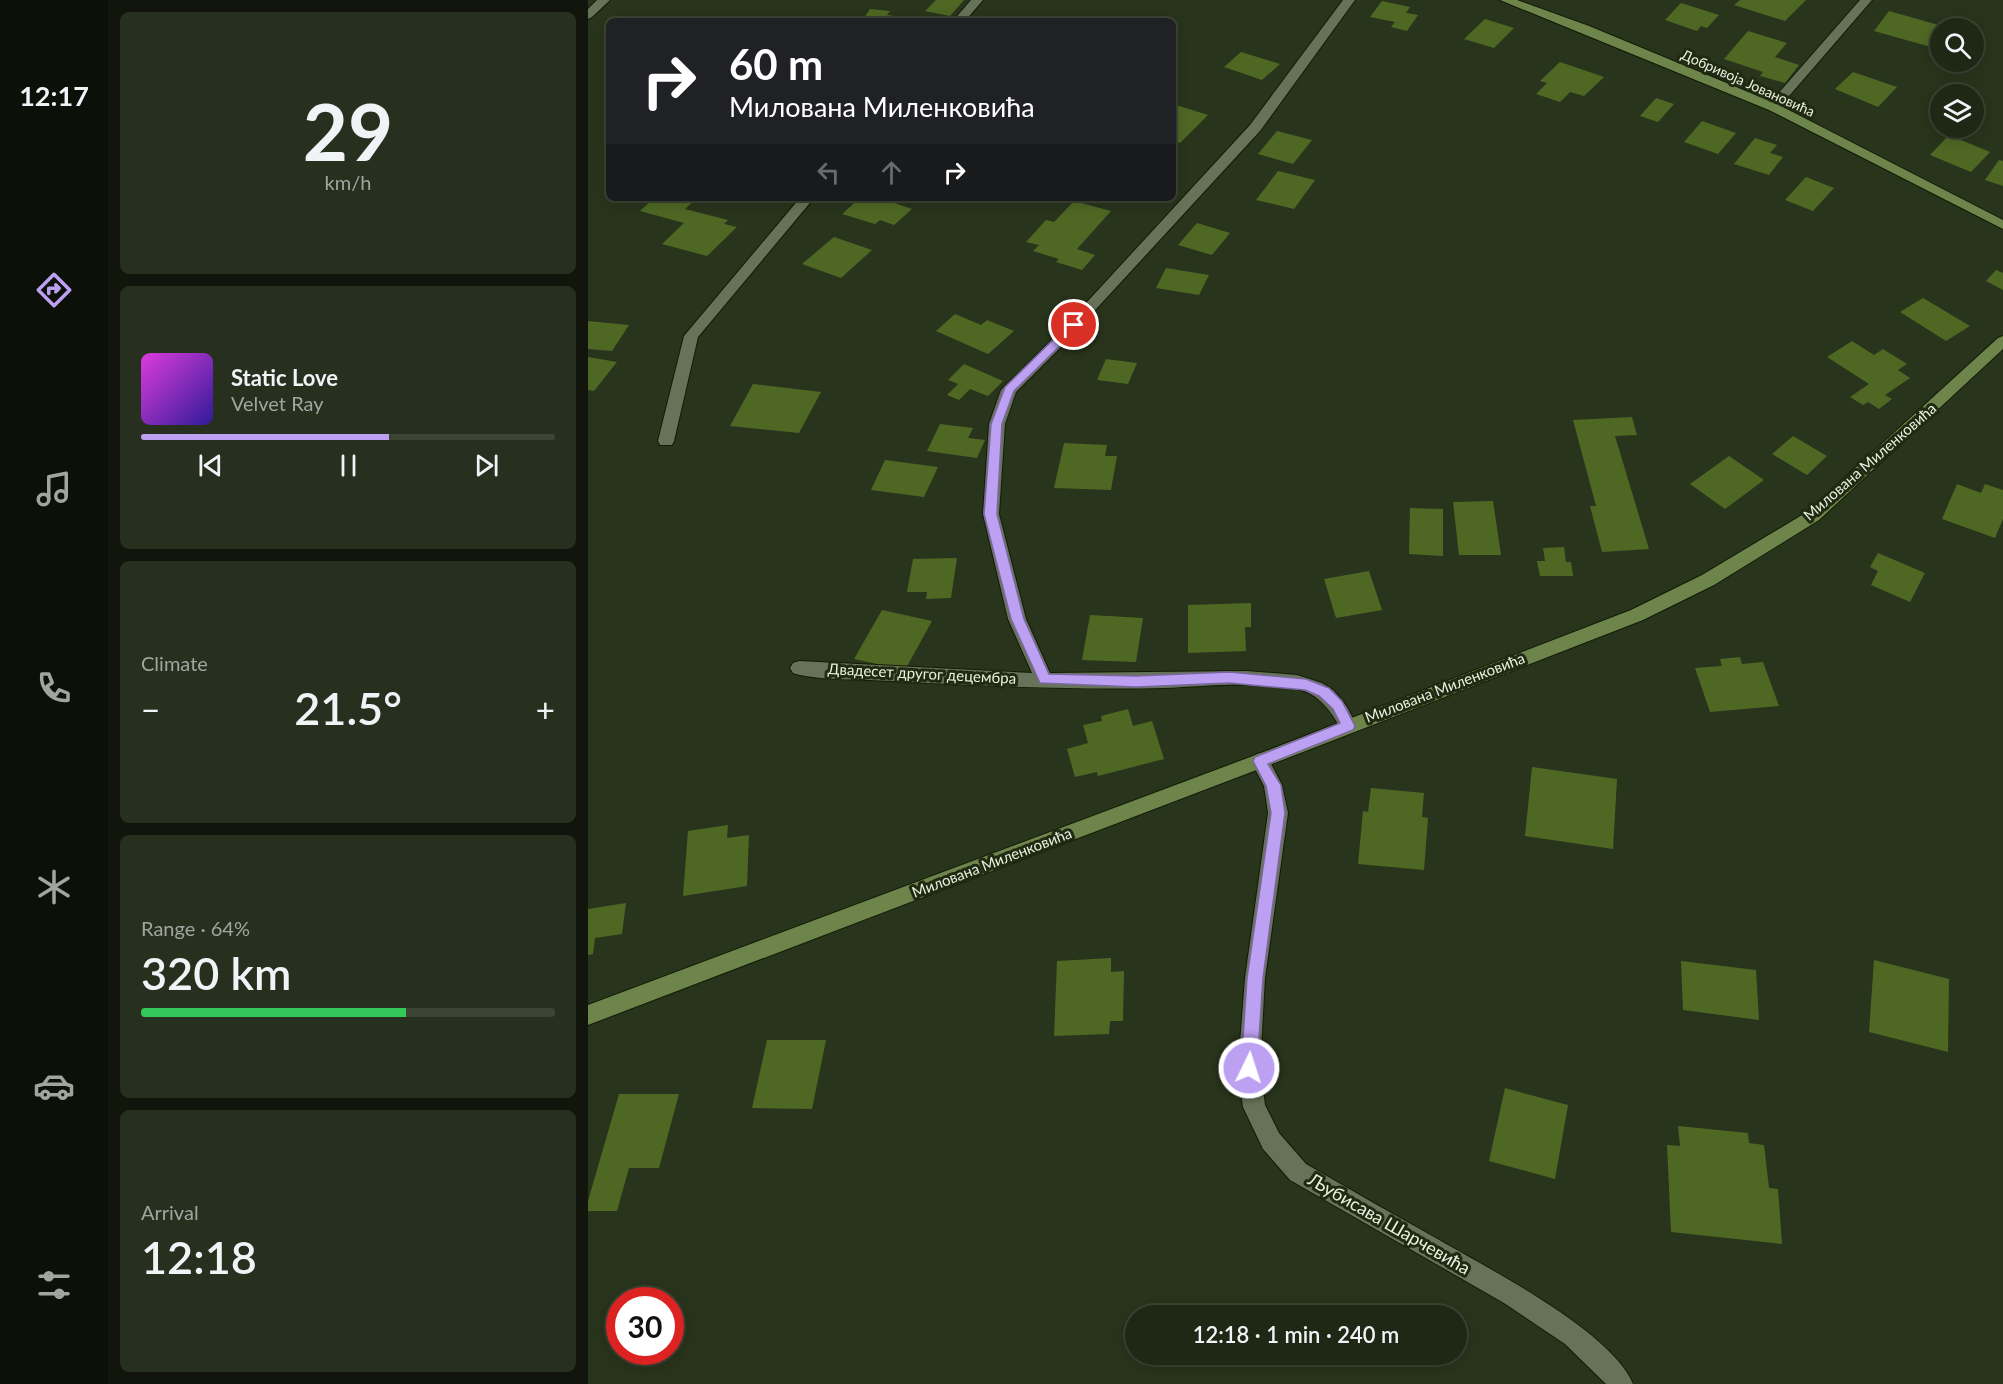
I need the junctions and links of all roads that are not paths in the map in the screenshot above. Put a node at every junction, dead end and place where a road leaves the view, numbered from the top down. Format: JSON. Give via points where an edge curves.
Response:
{"nodes":[{"id":1,"x":604,"y":0,"type":"edge"},
{"id":2,"x":977,"y":0,"type":"edge"},
{"id":3,"x":1349,"y":0,"type":"edge"},
{"id":4,"x":1506,"y":0,"type":"edge"},
{"id":5,"x":1866,"y":0,"type":"edge"},
{"id":6,"x":588,"y":15,"type":"edge"},
{"id":7,"x":962,"y":18,"type":"edge"},
{"id":8,"x":1773,"y":107,"type":"junction"},
{"id":9,"x":804,"y":201,"type":"edge"},
{"id":10,"x":2003,"y":225,"type":"edge"},
{"id":11,"x":2003,"y":341,"type":"edge"},
{"id":12,"x":666,"y":441,"type":"dead end"},
{"id":13,"x":799,"y":668,"type":"dead end"},
{"id":14,"x":1044,"y":679,"type":"junction"},
{"id":15,"x":1348,"y":726,"type":"junction"},
{"id":16,"x":1260,"y":761,"type":"junction"},
{"id":17,"x":588,"y":1016,"type":"edge"},
{"id":18,"x":1621,"y":1384,"type":"edge"}],
"edges":[{"from":1,"to":6,"type":"street"},
{"from":2,"to":7,"type":"street"},
{"from":3,"to":14,"type":"street","name":"Двадесет другог децембра","via":[[1255,128],[1009,390],[997,424],[991,514],[1017,619]]},
{"from":4,"to":8,"type":"street","name":"Добривоја Јовановића"},
{"from":5,"to":8,"type":"street"},
{"from":8,"to":10,"type":"street","name":"Добривоја Јовановића"},
{"from":9,"to":12,"type":"street","via":[[691,336]]},
{"from":11,"to":15,"type":"street","name":"Милована Миленковића","via":[[1813,516],[1708,580],[1637,615]]},
{"from":13,"to":14,"type":"street","name":"Двадесет другог децембра","via":[[973,679]]},
{"from":14,"to":15,"type":"street","name":"Двадесет другог децембра","via":[[1229,677],[1306,684],[1324,692],[1338,705]]},
{"from":15,"to":16,"type":"street","name":"Милована Миленковића"},
{"from":16,"to":17,"type":"street","name":"Милована Миленковића"},
{"from":16,"to":18,"type":"street","name":"Љубисава Шарчевића","via":[[1273,785],[1278,813],[1255,978],[1249,1068],[1254,1107],[1271,1141],[1298,1172],[1512,1295],[1573,1336]]}]}
